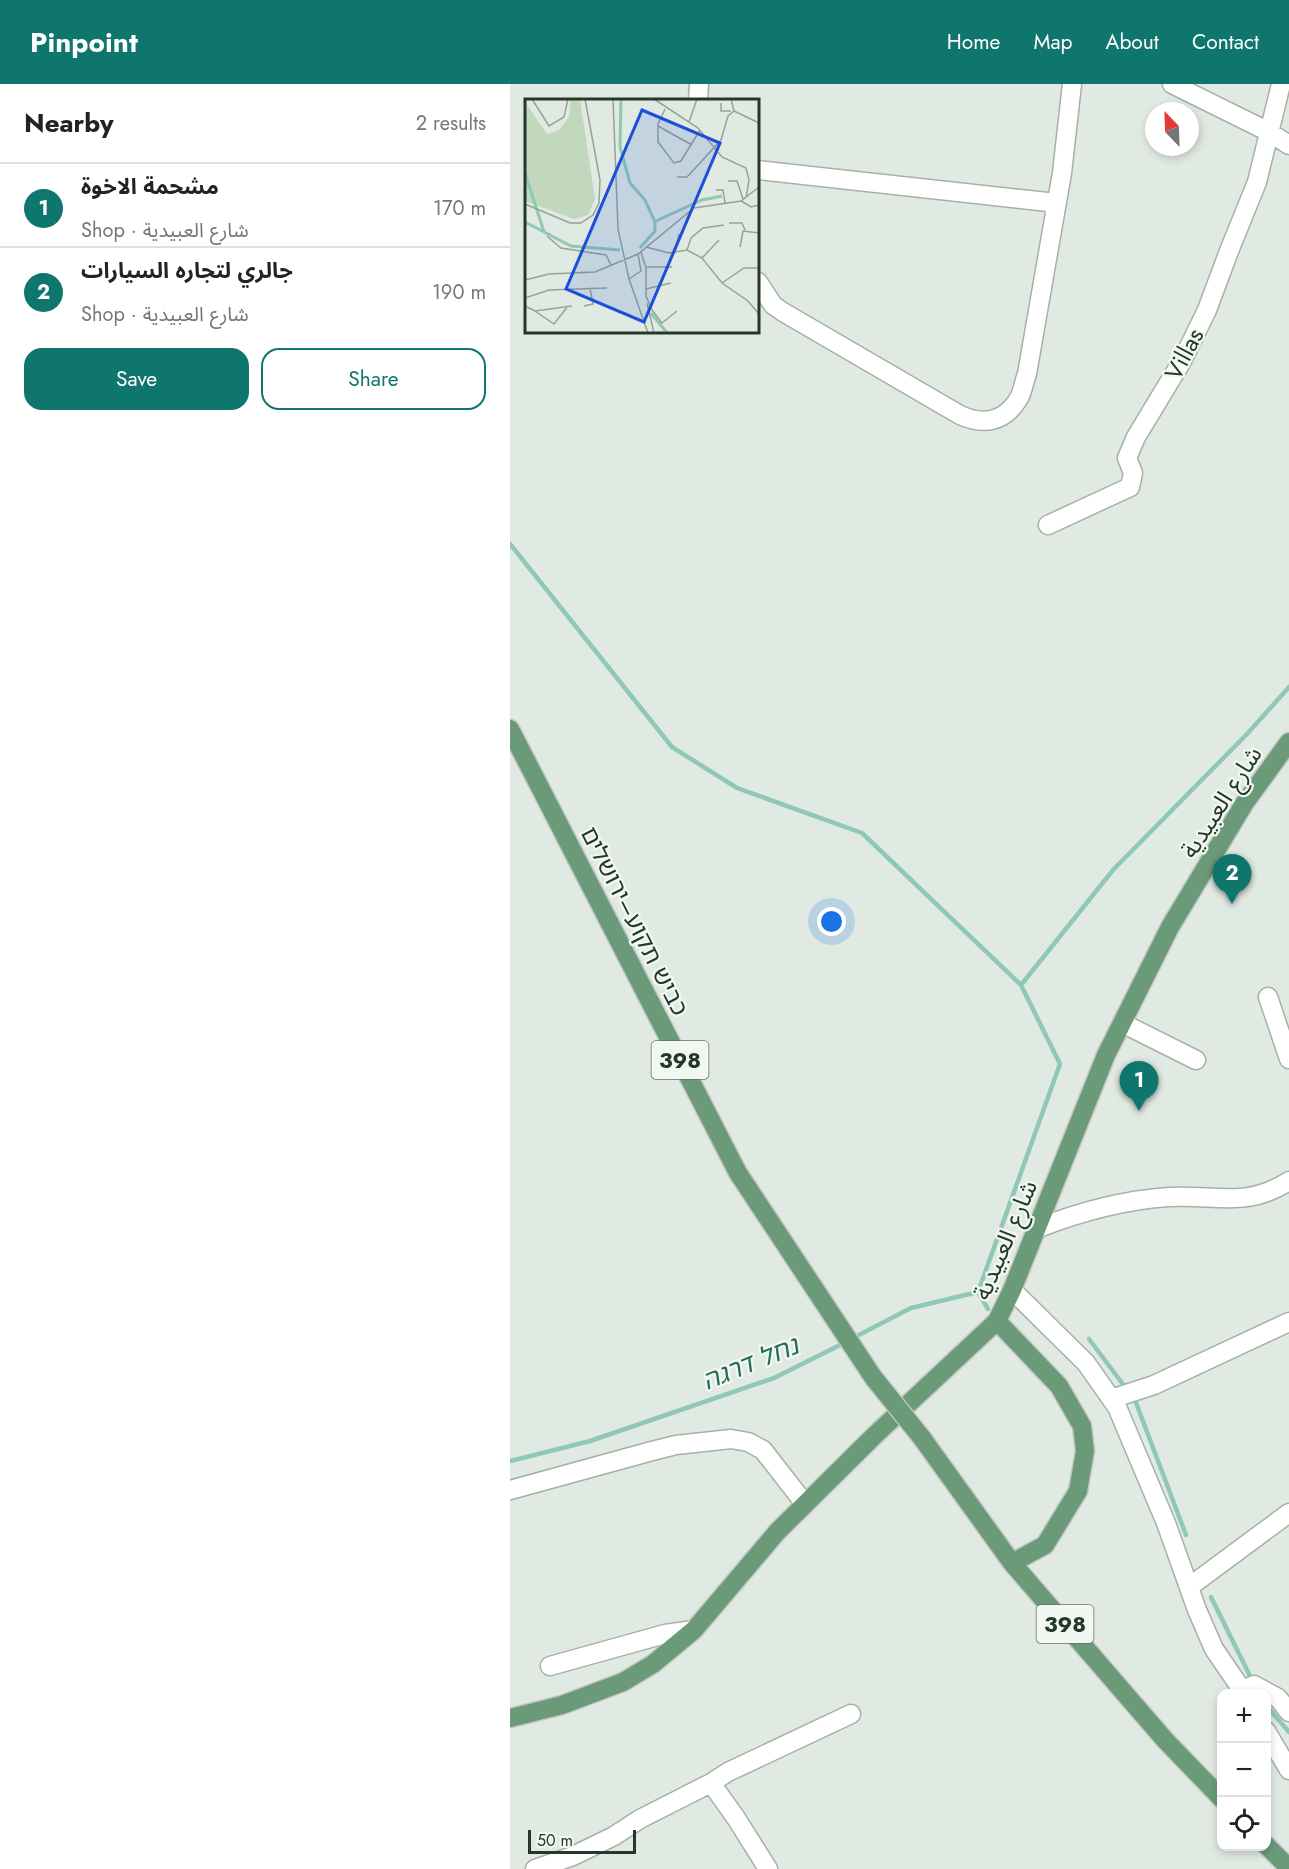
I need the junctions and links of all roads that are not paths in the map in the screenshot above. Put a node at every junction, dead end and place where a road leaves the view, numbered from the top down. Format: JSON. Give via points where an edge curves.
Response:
{"nodes":[{"id":1,"x":699,"y":84,"type":"edge"},
{"id":2,"x":1072,"y":84,"type":"edge"},
{"id":3,"x":1172,"y":84,"type":"edge"},
{"id":4,"x":1281,"y":84,"type":"edge"},
{"id":5,"x":698,"y":99,"type":"edge"},
{"id":6,"x":1269,"y":132,"type":"junction"},
{"id":7,"x":1289,"y":145,"type":"edge"},
{"id":8,"x":759,"y":170,"type":"edge"},
{"id":9,"x":1057,"y":202,"type":"junction"},
{"id":10,"x":759,"y":284,"type":"edge"},
{"id":11,"x":1048,"y":525,"type":"dead end"},
{"id":12,"x":510,"y":729,"type":"edge"},
{"id":13,"x":1289,"y":742,"type":"edge"},
{"id":14,"x":1268,"y":997,"type":"dead end"},
{"id":15,"x":1122,"y":1023,"type":"junction"},
{"id":16,"x":1289,"y":1059,"type":"edge"},
{"id":17,"x":1196,"y":1060,"type":"dead end"},
{"id":18,"x":1289,"y":1181,"type":"edge"},
{"id":19,"x":1036,"y":1229,"type":"junction"},
{"id":20,"x":1012,"y":1290,"type":"junction"},
{"id":21,"x":997,"y":1321,"type":"junction"},
{"id":22,"x":1289,"y":1322,"type":"edge"},
{"id":23,"x":1111,"y":1399,"type":"junction"},
{"id":24,"x":510,"y":1490,"type":"edge"},
{"id":25,"x":805,"y":1504,"type":"junction"},
{"id":26,"x":1289,"y":1513,"type":"edge"},
{"id":27,"x":1012,"y":1563,"type":"junction"},
{"id":28,"x":1189,"y":1587,"type":"junction"},
{"id":29,"x":694,"y":1629,"type":"junction"},
{"id":30,"x":550,"y":1666,"type":"dead end"},
{"id":31,"x":1241,"y":1689,"type":"edge"},
{"id":32,"x":1248,"y":1689,"type":"edge"},
{"id":33,"x":1261,"y":1689,"type":"edge"},
{"id":34,"x":1271,"y":1694,"type":"edge"},
{"id":35,"x":1289,"y":1712,"type":"edge"},
{"id":36,"x":851,"y":1714,"type":"dead end"},
{"id":37,"x":510,"y":1718,"type":"edge"},
{"id":38,"x":1271,"y":1739,"type":"edge"},
{"id":39,"x":1289,"y":1770,"type":"edge"},
{"id":40,"x":711,"y":1783,"type":"junction"},
{"id":41,"x":1219,"y":1797,"type":"edge"},
{"id":42,"x":1271,"y":1850,"type":"edge"},
{"id":43,"x":1289,"y":1868,"type":"edge"},
{"id":44,"x":535,"y":1869,"type":"edge"},
{"id":45,"x":768,"y":1869,"type":"edge"}],
"edges":[{"from":1,"to":5,"type":"street"},
{"from":2,"to":9,"type":"street"},
{"from":3,"to":6,"type":"street"},
{"from":4,"to":6,"type":"street"},
{"from":6,"to":7,"type":"street"},
{"from":6,"to":11,"type":"street","name":"Villas","via":[[1257,182],[1207,310],[1127,458],[1133,473],[1130,487]]},
{"from":8,"to":9,"type":"street"},
{"from":9,"to":10,"type":"street","via":[[1022,389],[1009,410],[983,422],[960,415],[783,312],[773,305]]},
{"from":12,"to":27,"type":"main road","name":"כביש תקוע–ירושלים","number":"398","bridge":true,"via":[[738,1173],[873,1377]]},
{"from":13,"to":15,"type":"main road","name":"شارع العبيدية","via":[[1244,804],[1170,927]]},
{"from":14,"to":16,"type":"street"},
{"from":15,"to":17,"type":"street"},
{"from":15,"to":19,"type":"main road","name":"شارع العبيدية"},
{"from":18,"to":19,"type":"street","via":[[1256,1197],[1170,1197],[1097,1208]]},
{"from":19,"to":20,"type":"main road","name":"شارع العبيدية"},
{"from":20,"to":21,"type":"main road","name":"شارع العبيدية"},
{"from":20,"to":23,"type":"street","via":[[1086,1363]]},
{"from":21,"to":25,"type":"main road","name":"شارع العبيدية"},
{"from":21,"to":27,"type":"main road","via":[[1059,1386],[1082,1426],[1085,1451],[1078,1491],[1045,1545]]},
{"from":22,"to":23,"type":"street","via":[[1154,1385]]},
{"from":23,"to":28,"type":"street","via":[[1166,1523]]},
{"from":24,"to":25,"type":"street","via":[[676,1445],[731,1439],[763,1450]]},
{"from":25,"to":29,"type":"main road","name":"شارع العبيدية"},
{"from":26,"to":28,"type":"street"},
{"from":27,"to":41,"type":"main road","number":"398"},
{"from":28,"to":31,"type":"street","via":[[1214,1649]]},
{"from":29,"to":30,"type":"street"},
{"from":29,"to":37,"type":"main road","name":"شارع العبيدية","via":[[653,1664],[623,1682],[562,1705]]},
{"from":32,"to":33,"type":"street","via":[[1254,1685]]},
{"from":34,"to":35,"type":"street"},
{"from":36,"to":40,"type":"street"},
{"from":38,"to":39,"type":"street"},
{"from":40,"to":44,"type":"street","via":[[614,1836]]},
{"from":40,"to":45,"type":"street"},
{"from":42,"to":43,"type":"main road"}]}
